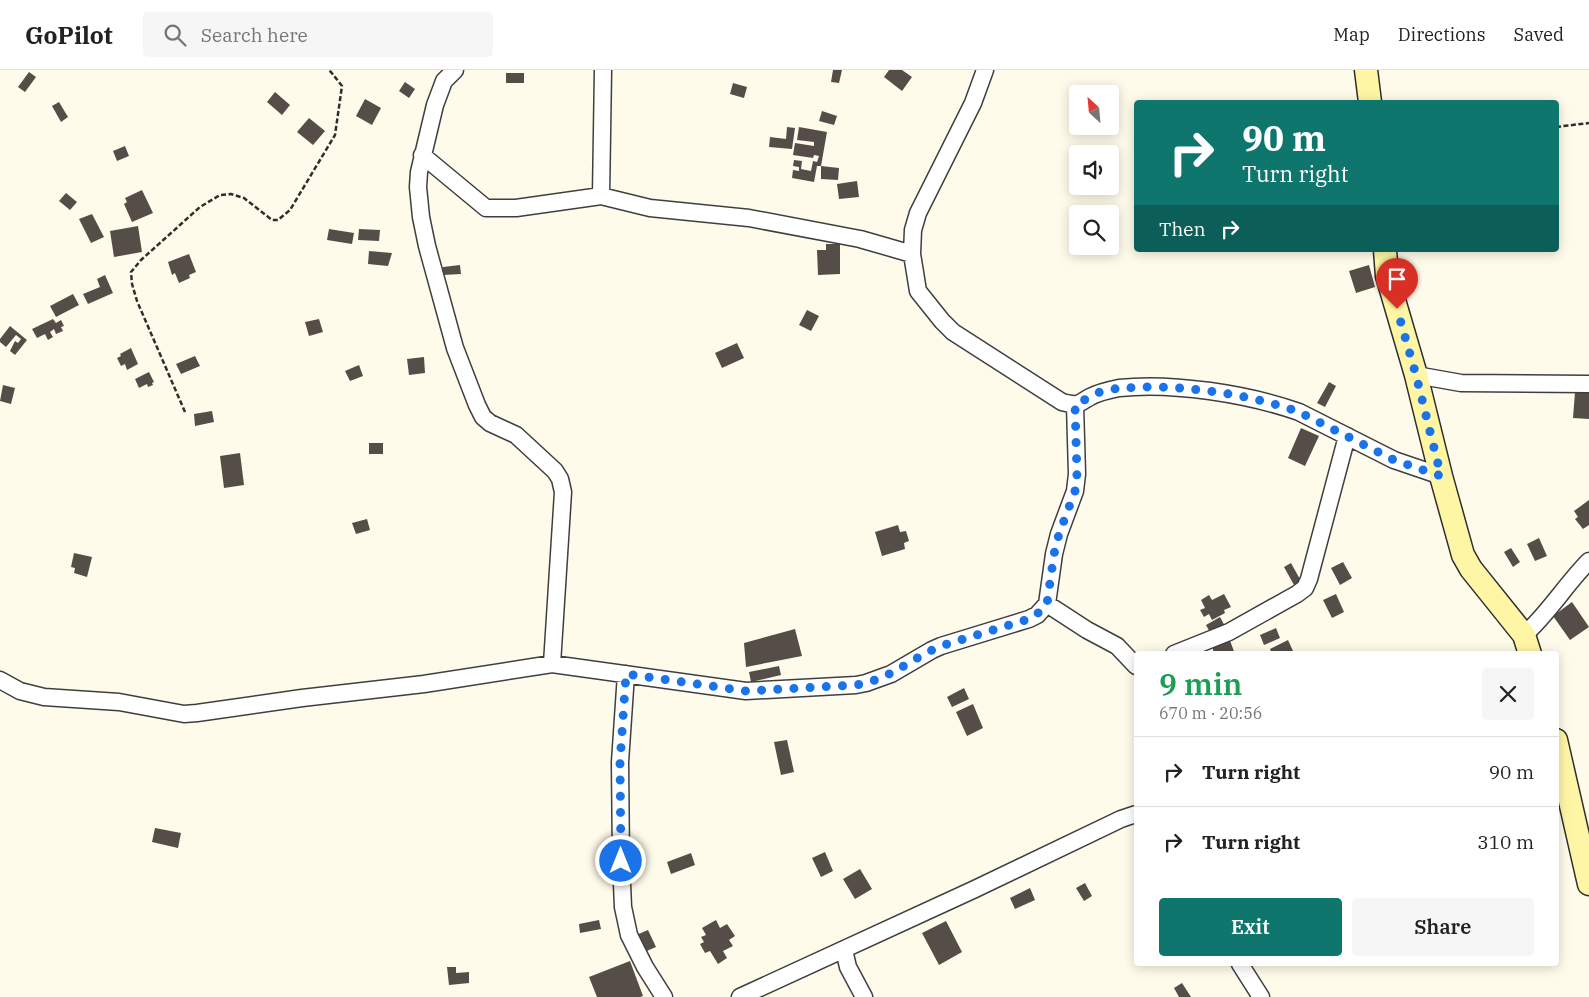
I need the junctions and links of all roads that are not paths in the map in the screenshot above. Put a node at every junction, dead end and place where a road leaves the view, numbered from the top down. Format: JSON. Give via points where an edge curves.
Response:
{"nodes":[{"id":1,"x":455,"y":70,"type":"edge"},
{"id":2,"x":603,"y":70,"type":"edge"},
{"id":3,"x":985,"y":70,"type":"edge"},
{"id":4,"x":1366,"y":70,"type":"edge"},
{"id":5,"x":1370,"y":100,"type":"edge"},
{"id":6,"x":422,"y":155,"type":"junction"},
{"id":7,"x":601,"y":196,"type":"junction"},
{"id":8,"x":1385,"y":252,"type":"edge"},
{"id":9,"x":912,"y":254,"type":"junction"},
{"id":10,"x":1416,"y":375,"type":"junction"},
{"id":11,"x":1589,"y":384,"type":"edge"},
{"id":12,"x":1075,"y":405,"type":"junction"},
{"id":13,"x":1347,"y":436,"type":"junction"},
{"id":14,"x":1441,"y":476,"type":"junction"},
{"id":15,"x":1589,"y":561,"type":"edge"},
{"id":16,"x":1047,"y":604,"type":"junction"},
{"id":17,"x":1527,"y":645,"type":"edge"},
{"id":18,"x":1182,"y":651,"type":"edge"},
{"id":19,"x":552,"y":664,"type":"junction"},
{"id":20,"x":1134,"y":664,"type":"edge"},
{"id":21,"x":626,"y":674,"type":"junction"},
{"id":22,"x":0,"y":680,"type":"edge"},
{"id":23,"x":1559,"y":753,"type":"edge"},
{"id":24,"x":1134,"y":815,"type":"edge"},
{"id":25,"x":1589,"y":884,"type":"edge"},
{"id":26,"x":844,"y":950,"type":"junction"},
{"id":27,"x":1241,"y":966,"type":"edge"},
{"id":28,"x":664,"y":997,"type":"edge"},
{"id":29,"x":740,"y":997,"type":"edge"},
{"id":30,"x":864,"y":997,"type":"edge"},
{"id":31,"x":1261,"y":997,"type":"edge"}],
"edges":[{"from":1,"to":6,"type":"street","via":[[444,81]]},
{"from":2,"to":7,"type":"street"},
{"from":3,"to":9,"type":"street","via":[[973,103],[918,213]]},
{"from":4,"to":5,"type":"main road"},
{"from":6,"to":7,"type":"street","via":[[486,208],[516,208]]},
{"from":6,"to":19,"type":"street","via":[[418,187],[427,246],[455,348],[477,405],[490,423],[516,435],[560,479],[563,492]]},
{"from":7,"to":9,"type":"street","via":[[650,208],[749,218],[860,239]]},
{"from":8,"to":10,"type":"main road","via":[[1387,276]]},
{"from":9,"to":12,"type":"street","via":[[918,291],[953,332],[1055,398]]},
{"from":10,"to":11,"type":"street","via":[[1461,383]]},
{"from":10,"to":14,"type":"main road"},
{"from":12,"to":13,"type":"street","via":[[1120,388],[1196,389],[1285,407]]},
{"from":12,"to":16,"type":"street","via":[[1075,491],[1054,554]]},
{"from":13,"to":14,"type":"street","via":[[1394,460]]},
{"from":13,"to":18,"type":"street","via":[[1305,588],[1229,632]]},
{"from":14,"to":17,"type":"main road","via":[[1463,555]]},
{"from":15,"to":17,"type":"street","via":[[1536,625]]},
{"from":16,"to":20,"type":"street","via":[[1117,646]]},
{"from":16,"to":21,"type":"street","via":[[1029,619],[941,646],[891,674],[861,684],[746,691]]},
{"from":19,"to":21,"type":"street"},
{"from":19,"to":22,"type":"street","via":[[196,714],[119,702],[44,697],[20,691]]},
{"from":21,"to":28,"type":"street","via":[[620,762],[623,907],[629,935]]},
{"from":23,"to":25,"type":"main road"},
{"from":24,"to":26,"type":"street"},
{"from":26,"to":29,"type":"street"},
{"from":26,"to":30,"type":"street","via":[[848,967]]},
{"from":27,"to":31,"type":"street"}]}
